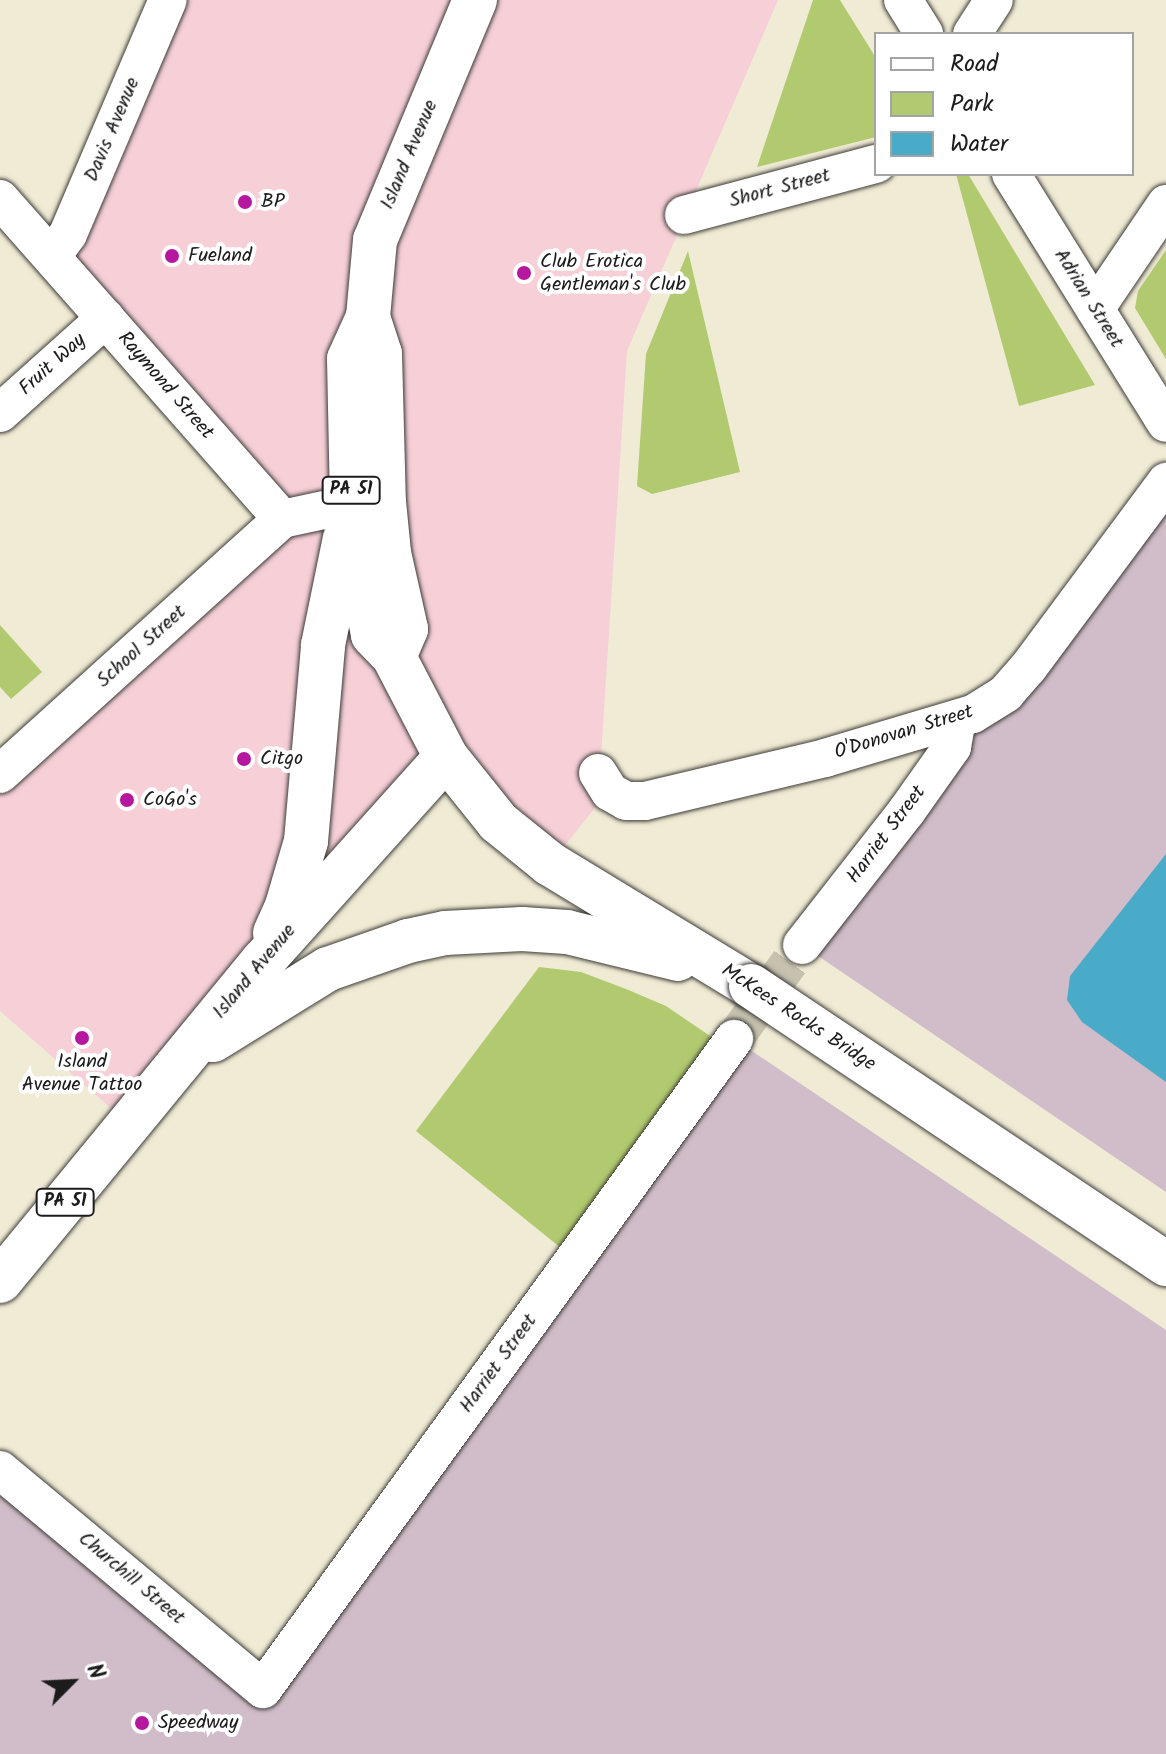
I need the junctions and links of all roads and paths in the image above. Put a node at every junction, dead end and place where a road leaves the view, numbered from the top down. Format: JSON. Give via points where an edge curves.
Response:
{"nodes":[{"id":1,"x":168,"y":0,"type":"edge"},
{"id":2,"x":475,"y":0,"type":"edge"},
{"id":3,"x":903,"y":0,"type":"edge"},
{"id":4,"x":994,"y":0,"type":"edge"},
{"id":5,"x":923,"y":32,"type":"edge"},
{"id":6,"x":973,"y":32,"type":"edge"},
{"id":7,"x":874,"y":165,"type":"edge"},
{"id":8,"x":1012,"y":176,"type":"edge"},
{"id":9,"x":0,"y":199,"type":"edge"},
{"id":10,"x":1166,"y":204,"type":"edge"},
{"id":11,"x":684,"y":215,"type":"dead end"},
{"id":12,"x":52,"y":256,"type":"junction"},
{"id":13,"x":1095,"y":309,"type":"junction"},
{"id":14,"x":368,"y":317,"type":"junction"},
{"id":15,"x":106,"y":318,"type":"junction"},
{"id":16,"x":0,"y":413,"type":"edge"},
{"id":17,"x":1166,"y":423,"type":"edge"},
{"id":18,"x":1166,"y":482,"type":"edge"},
{"id":19,"x":352,"y":504,"type":"junction"},
{"id":20,"x":282,"y":519,"type":"junction"},
{"id":21,"x":394,"y":657,"type":"junction"},
{"id":22,"x":957,"y":719,"type":"junction"},
{"id":23,"x":446,"y":757,"type":"junction"},
{"id":24,"x":598,"y":773,"type":"dead end"},
{"id":25,"x":0,"y":774,"type":"edge"},
{"id":26,"x":802,"y":945,"type":"tunnel mouth"},
{"id":27,"x":263,"y":961,"type":"junction"},
{"id":28,"x":741,"y":980,"type":"junction"},
{"id":29,"x":734,"y":1039,"type":"tunnel mouth"},
{"id":30,"x":183,"y":1058,"type":"junction"},
{"id":31,"x":1166,"y":1264,"type":"edge"},
{"id":32,"x":0,"y":1281,"type":"edge"},
{"id":33,"x":0,"y":1470,"type":"edge"},
{"id":34,"x":263,"y":1689,"type":"joint"}],
"edges":[{"from":1,"to":12,"type":"street","name":"Davis Avenue","via":[[68,234]]},
{"from":2,"to":14,"type":"main road","name":"Island Avenue","number":"PA 51","via":[[375,240]]},
{"from":3,"to":5,"type":"street"},
{"from":4,"to":6,"type":"street"},
{"from":7,"to":11,"type":"street","name":"Short Street"},
{"from":8,"to":13,"type":"street","name":"Adrian Street"},
{"from":9,"to":12,"type":"street","name":"Raymond Street"},
{"from":10,"to":13,"type":"street"},
{"from":12,"to":15,"type":"street","name":"Raymond Street"},
{"from":13,"to":17,"type":"street","name":"Adrian Street"},
{"from":14,"to":19,"type":"main road","name":"Island Avenue","number":"PA 51","via":[[349,359]]},
{"from":14,"to":21,"type":"main road","name":"Island Avenue","number":"PA 51","via":[[380,354],[389,553],[406,629]]},
{"from":15,"to":16,"type":"street","name":"Fruit Way"},
{"from":15,"to":20,"type":"street","name":"Raymond Street"},
{"from":18,"to":22,"type":"street","name":"O'Donovan Street","via":[[1028,668],[988,706]]},
{"from":19,"to":20,"type":"street"},
{"from":19,"to":21,"type":"main road","name":"Island Avenue","number":"PA 51","via":[[373,635]]},
{"from":19,"to":27,"type":"main road","via":[[323,645],[306,841],[287,906]]},
{"from":20,"to":25,"type":"street","name":"School Street"},
{"from":21,"to":23,"type":"main road","name":"Island Avenue","number":"PA 51"},
{"from":22,"to":24,"type":"street","name":"O'Donovan Street","via":[[825,758],[645,801],[626,801],[610,792]]},
{"from":22,"to":26,"type":"street","name":"Harriet Street","via":[[952,747]]},
{"from":23,"to":27,"type":"main road","name":"Island Avenue","number":"PA 51"},
{"from":23,"to":28,"type":"main road","name":"McKees Rocks Bridge","via":[[498,822],[523,843]]},
{"from":27,"to":30,"type":"main road","name":"Island Avenue","number":"PA 51"},
{"from":28,"to":30,"type":"main road","via":[[567,932],[445,933],[328,969]]},
{"from":28,"to":31,"type":"main road","name":"McKees Rocks Bridge","bridge":true},
{"from":29,"to":34,"type":"street","name":"Harriet Street"},
{"from":30,"to":32,"type":"main road","name":"Island Avenue","number":"PA 51"},
{"from":33,"to":34,"type":"street","name":"Churchill Street"}]}
